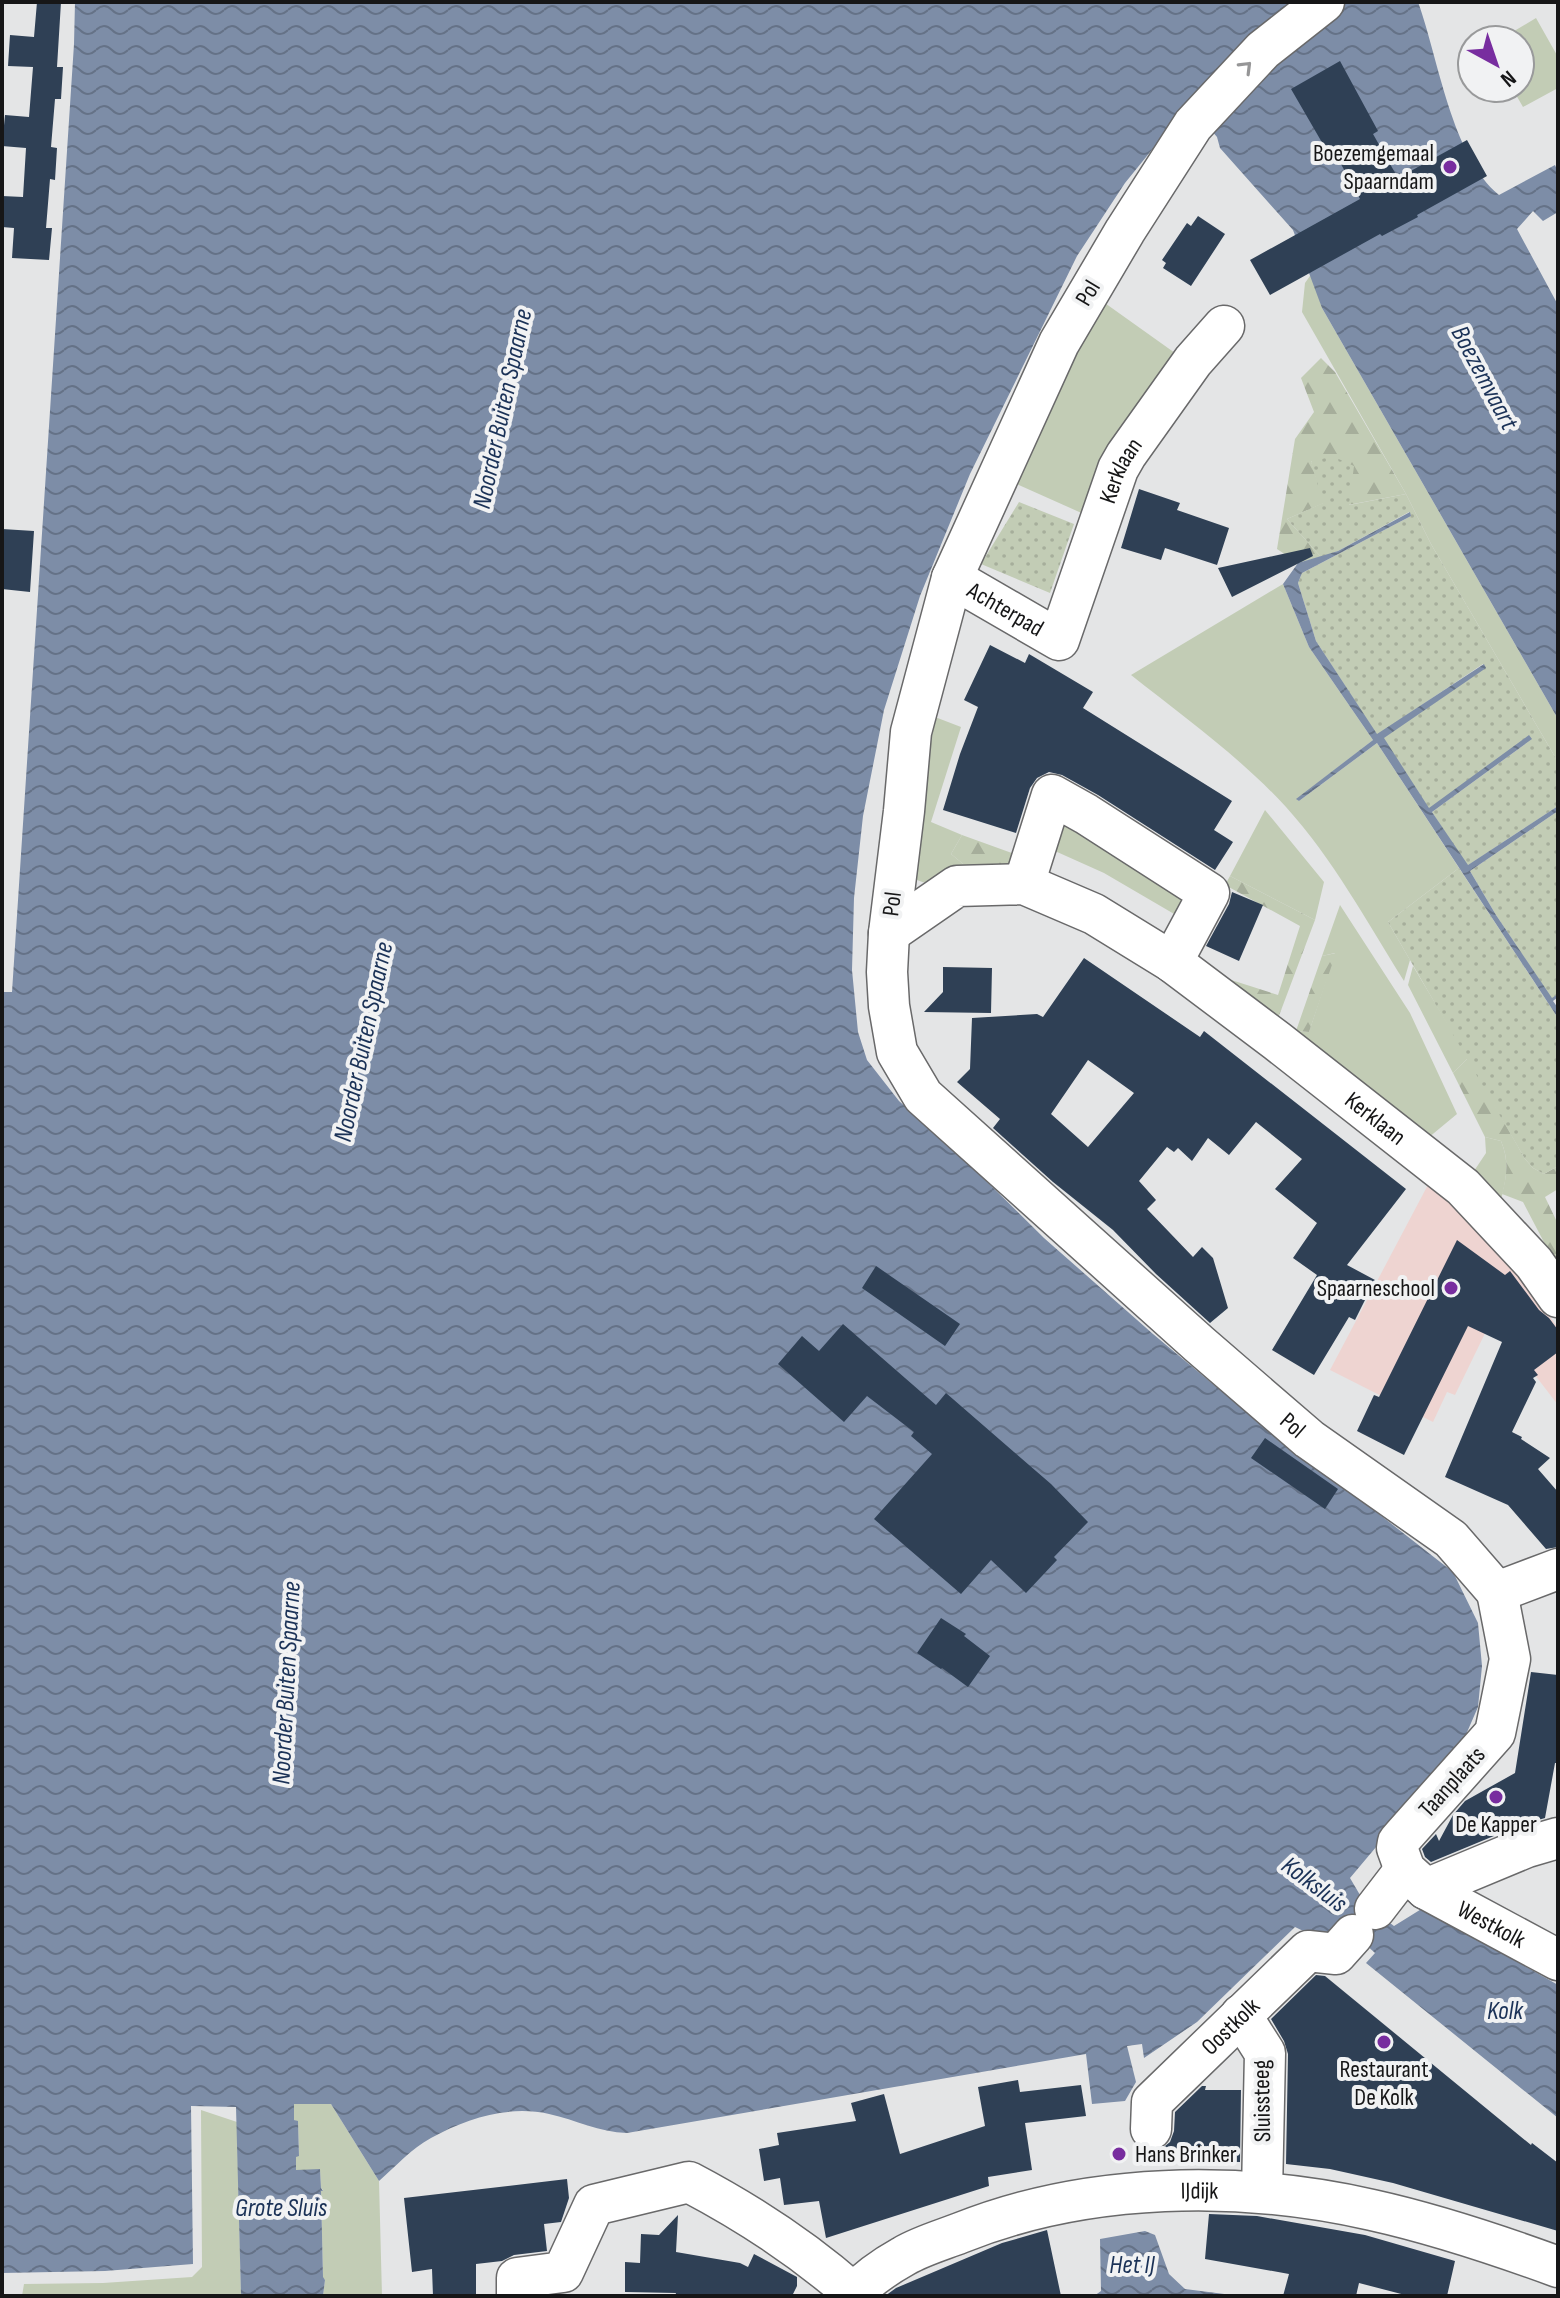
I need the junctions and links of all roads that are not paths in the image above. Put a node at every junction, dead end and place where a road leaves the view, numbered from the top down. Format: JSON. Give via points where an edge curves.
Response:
{"nodes":[{"id":1,"x":1324,"y":2,"type":"edge"},
{"id":2,"x":1224,"y":326,"type":"dead end"},
{"id":3,"x":952,"y":578,"type":"junction"},
{"id":4,"x":1059,"y":640,"type":"joint"},
{"id":5,"x":1024,"y":884,"type":"junction"},
{"id":6,"x":889,"y":933,"type":"junction"},
{"id":7,"x":1172,"y":962,"type":"junction"},
{"id":8,"x":1558,"y":1297,"type":"edge"},
{"id":9,"x":1558,"y":1569,"type":"edge"},
{"id":10,"x":1497,"y":1592,"type":"junction"},
{"id":11,"x":1558,"y":1838,"type":"edge"},
{"id":12,"x":1416,"y":1880,"type":"junction"},
{"id":13,"x":1558,"y":1960,"type":"edge"},
{"id":14,"x":1241,"y":2015,"type":"junction"},
{"id":15,"x":1151,"y":2129,"type":"dead end"},
{"id":16,"x":1262,"y":2192,"type":"junction"},
{"id":17,"x":1558,"y":2267,"type":"edge"},
{"id":18,"x":852,"y":2295,"type":"edge"},
{"id":19,"x":517,"y":2296,"type":"edge"}],
"edges":[{"from":3,"to":1,"type":"street","name":"Pol","one_way":true,"via":[[1059,343],[1193,125],[1263,50]]},
{"from":2,"to":4,"type":"street","name":"Kerklaan","via":[[1193,361],[1118,469]]},
{"from":3,"to":4,"type":"street","name":"Achterpad"},
{"from":3,"to":6,"type":"street","name":"Pol","via":[[911,732]]},
{"from":5,"to":6,"type":"street","name":"Kerklaan","via":[[957,886]]},
{"from":5,"to":7,"type":"street","name":"Kerklaan","via":[[1094,914]]},
{"from":5,"to":7,"type":"street","via":[[1052,795],[1209,893]]},
{"from":6,"to":10,"type":"street","name":"Pol","via":[[888,983],[897,1052],[923,1096],[1309,1439],[1451,1539]]},
{"from":7,"to":8,"type":"street","name":"Kerklaan","via":[[1463,1187],[1534,1263]]},
{"from":9,"to":10,"type":"street"},
{"from":10,"to":12,"type":"street","name":"Taanplaats","via":[[1510,1659],[1495,1733],[1398,1842]]},
{"from":11,"to":12,"type":"street","name":"Westkolk"},
{"from":12,"to":13,"type":"street","name":"Westkolk"},
{"from":12,"to":14,"type":"street","name":"Oostkolk","via":[[1355,1933],[1308,1951]]},
{"from":14,"to":15,"type":"street","name":"Oostkolk","via":[[1152,2102]]},
{"from":14,"to":16,"type":"street","name":"Sluissteeg","via":[[1265,2053]]},
{"from":16,"to":17,"type":"street","name":"IJdijk","via":[[1372,2210]]},
{"from":16,"to":18,"type":"street","name":"IJdijk","via":[[1121,2193],[1042,2207],[905,2255]]},
{"from":18,"to":19,"type":"street","via":[[817,2262],[689,2182],[594,2205],[563,2272],[517,2278]]}]}
